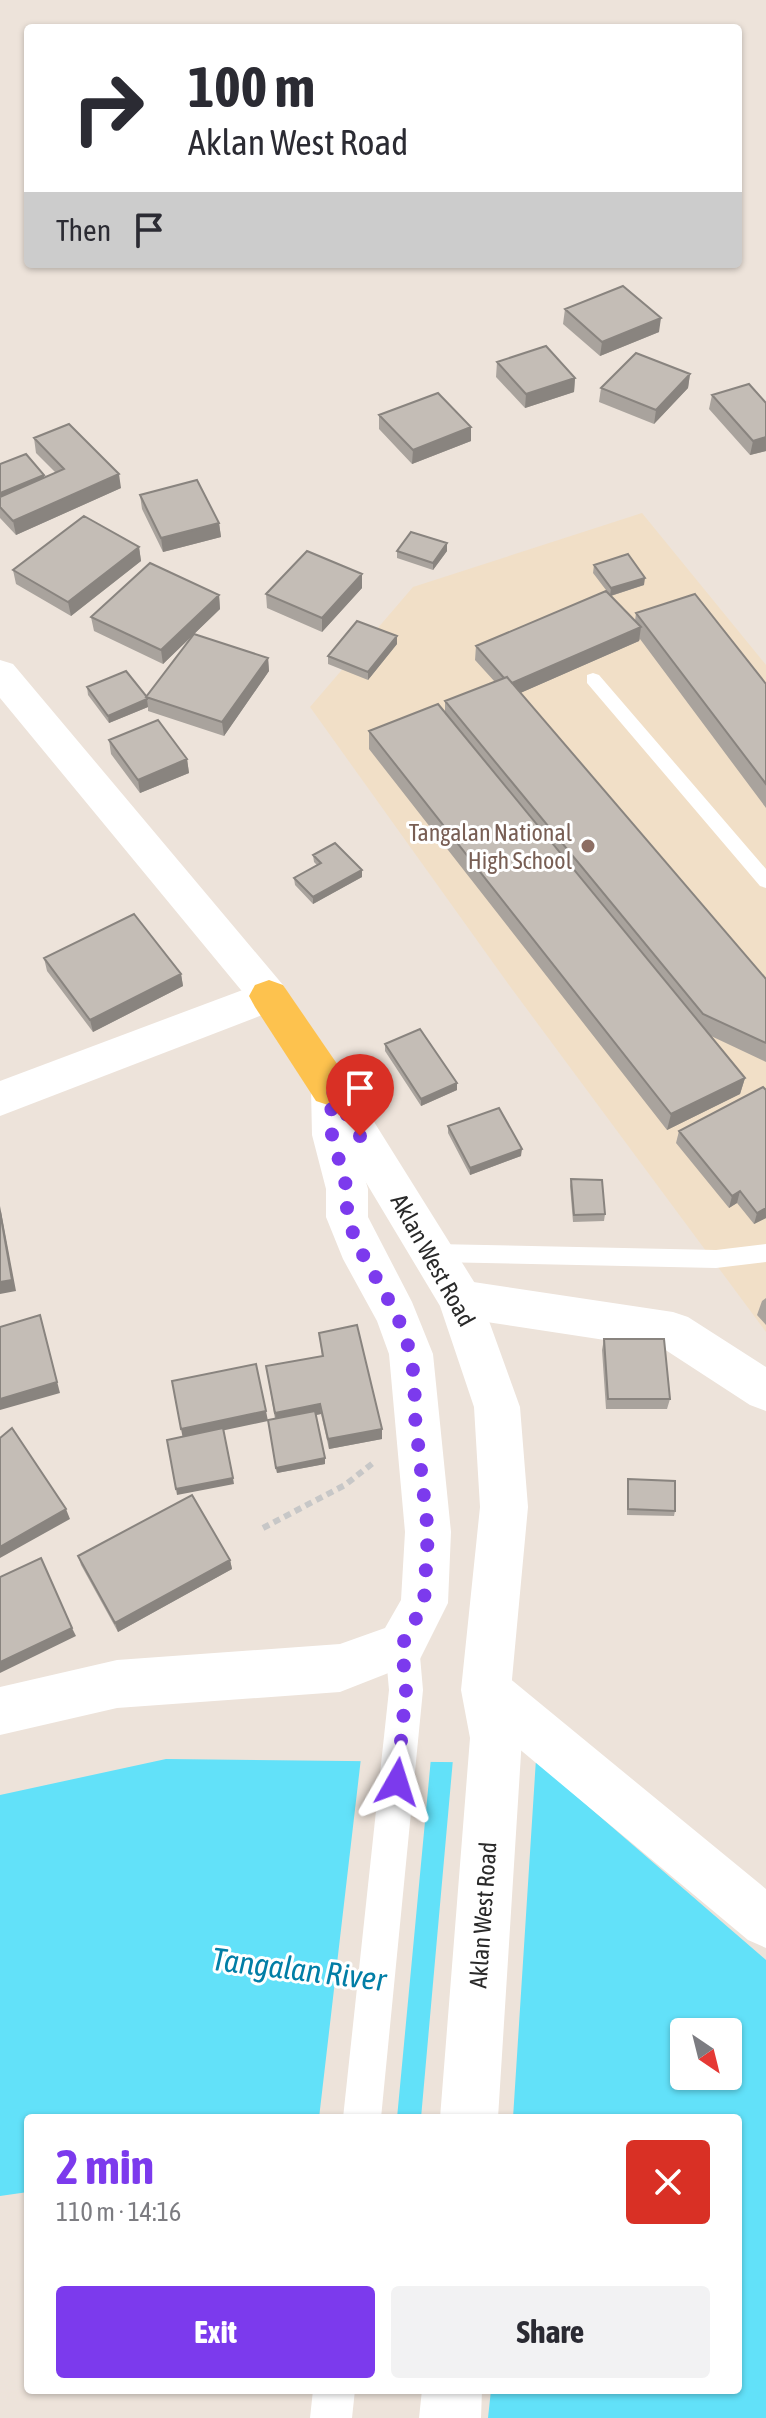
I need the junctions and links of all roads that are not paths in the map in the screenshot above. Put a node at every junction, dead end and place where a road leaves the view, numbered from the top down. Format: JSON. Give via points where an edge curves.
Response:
{"nodes":[{"id":1,"x":0,"y":673,"type":"edge"},
{"id":2,"x":593,"y":679,"type":"dead end"},
{"id":3,"x":766,"y":881,"type":"edge"},
{"id":4,"x":269,"y":996,"type":"junction"},
{"id":5,"x":331,"y":1089,"type":"junction"},
{"id":6,"x":0,"y":1099,"type":"edge"},
{"id":7,"x":435,"y":1253,"type":"junction"},
{"id":8,"x":766,"y":1253,"type":"edge"},
{"id":9,"x":460,"y":1299,"type":"junction"},
{"id":10,"x":766,"y":1391,"type":"edge"},
{"id":11,"x":404,"y":1667,"type":"junction"},
{"id":12,"x":0,"y":1711,"type":"edge"},
{"id":13,"x":491,"y":1714,"type":"junction"},
{"id":14,"x":766,"y":1922,"type":"edge"},
{"id":15,"x":362,"y":2114,"type":"edge"},
{"id":16,"x":469,"y":2114,"type":"edge"},
{"id":17,"x":334,"y":2394,"type":"edge"},
{"id":18,"x":452,"y":2394,"type":"edge"},
{"id":19,"x":331,"y":2418,"type":"edge"},
{"id":20,"x":450,"y":2418,"type":"edge"}],
"edges":[{"from":1,"to":4,"type":"main road","name":"Aklan West Road"},
{"from":2,"to":3,"type":"lane"},
{"from":4,"to":5,"type":"main road","name":"Aklan West Road"},
{"from":4,"to":6,"type":"main road"},
{"from":5,"to":7,"type":"main road","name":"Aklan West Road"},
{"from":5,"to":11,"type":"street","via":[[332,1135],[347,1189],[347,1217],[411,1354],[428,1532],[424,1603]]},
{"from":7,"to":8,"type":"lane","via":[[716,1259]]},
{"from":7,"to":9,"type":"main road","name":"Aklan West Road"},
{"from":9,"to":10,"type":"street","via":[[673,1331]]},
{"from":9,"to":13,"type":"main road","name":"Aklan West Road","via":[[497,1407],[501,1454],[504,1507]]},
{"from":11,"to":12,"type":"street","via":[[117,1684]]},
{"from":11,"to":15,"type":"street"},
{"from":13,"to":14,"type":"street"},
{"from":13,"to":16,"type":"main road","name":"Aklan West Road"},
{"from":17,"to":19,"type":"street"},
{"from":18,"to":20,"type":"main road"}]}
